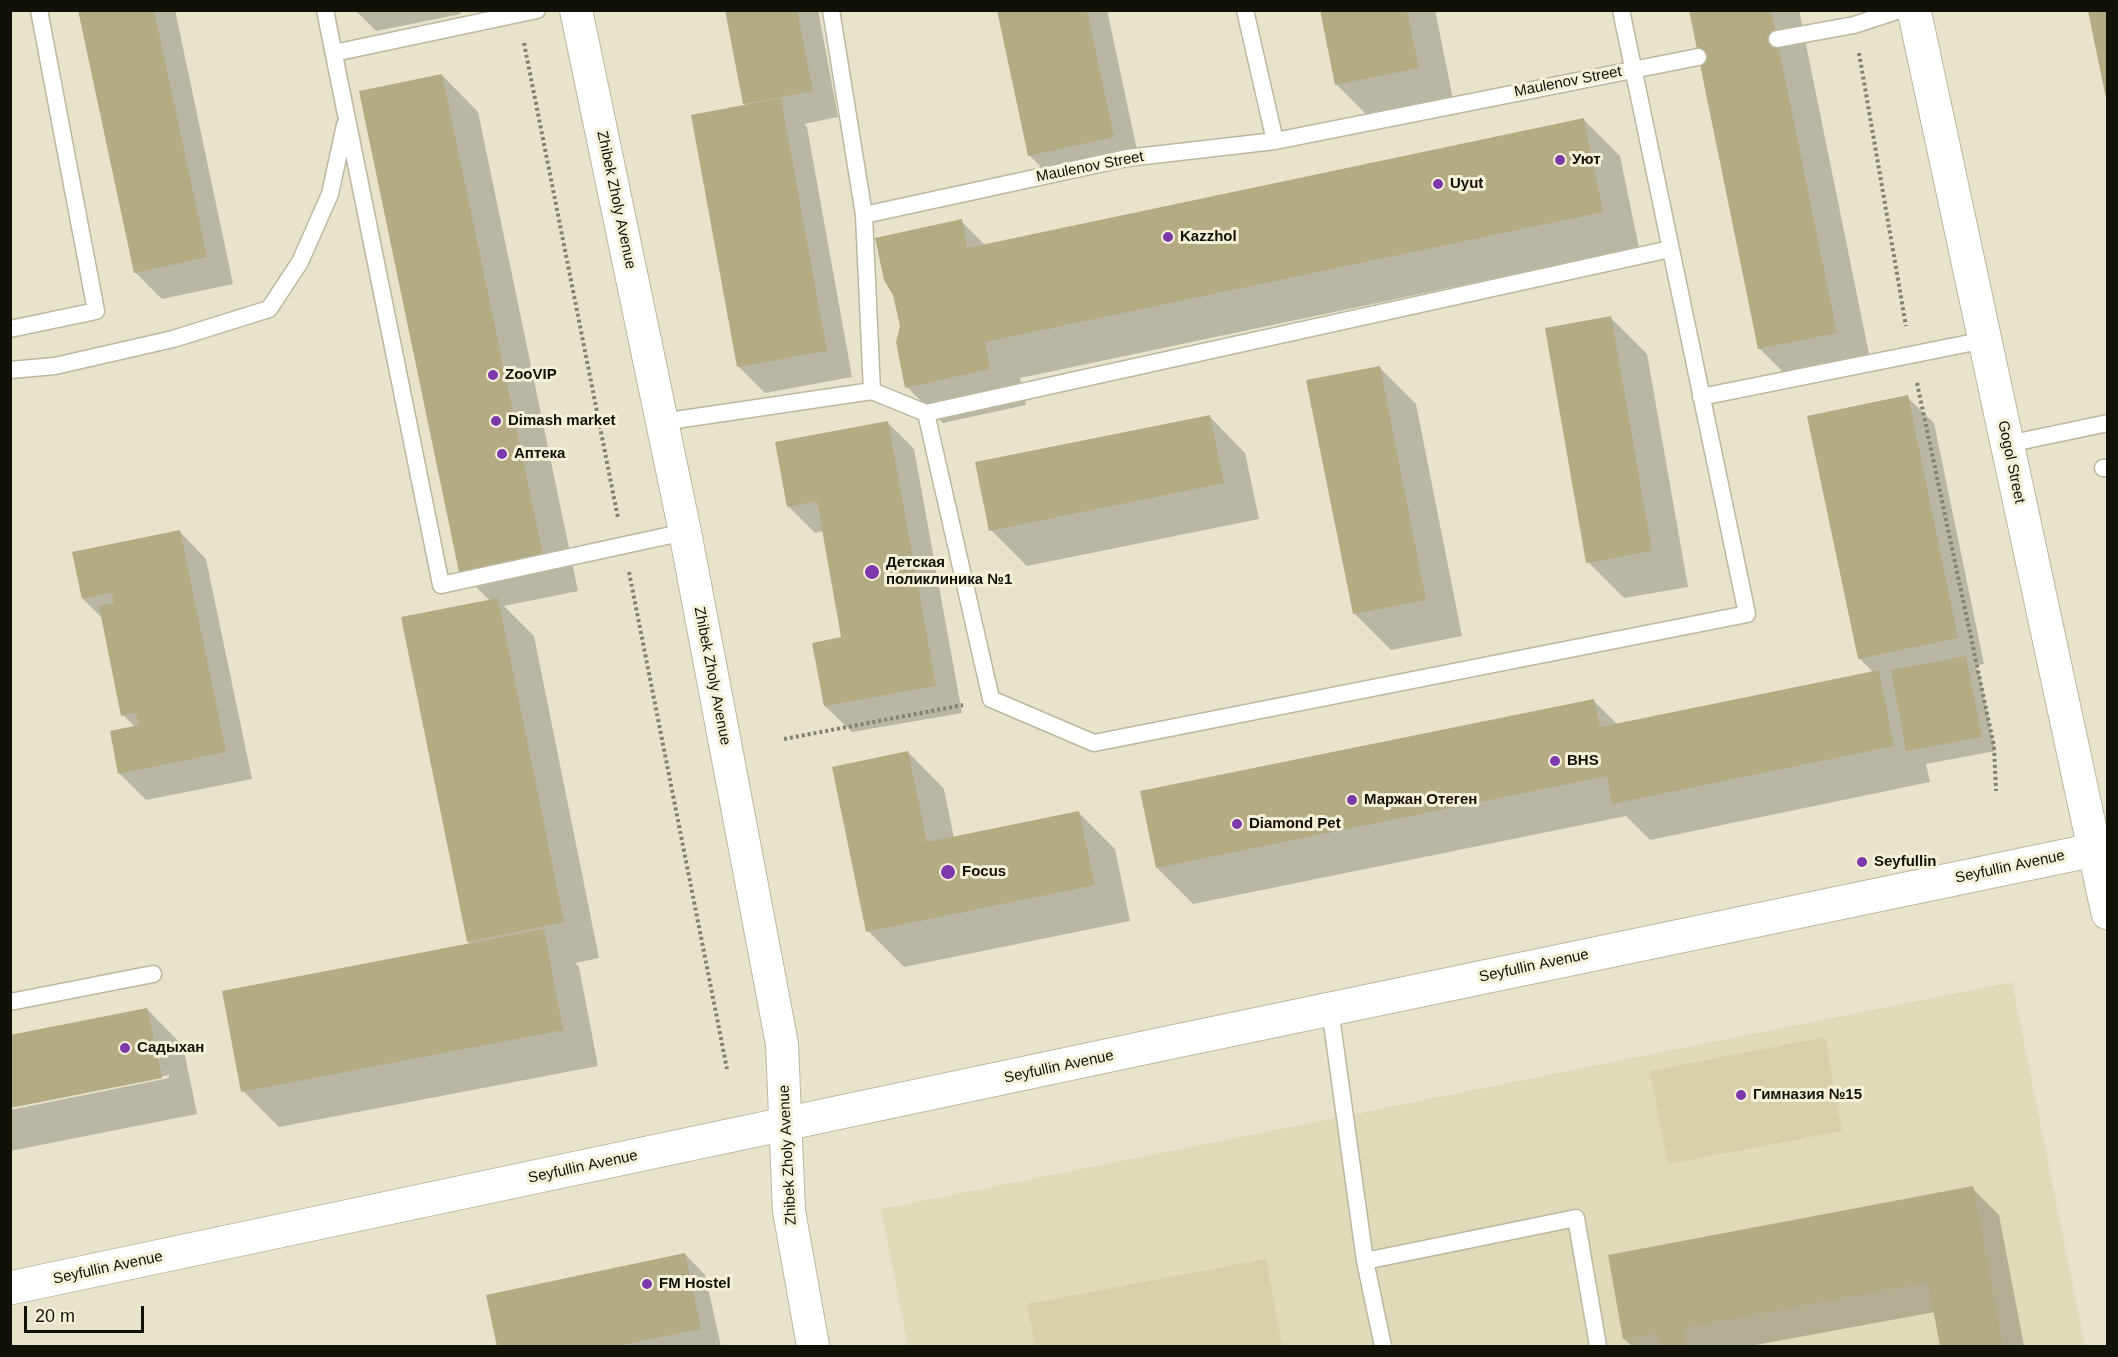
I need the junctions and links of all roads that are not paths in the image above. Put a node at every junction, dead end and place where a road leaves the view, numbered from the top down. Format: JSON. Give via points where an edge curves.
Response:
{"nodes":[{"id":1,"x":39,"y":10,"type":"edge"},
{"id":2,"x":325,"y":10,"type":"edge"},
{"id":3,"x":537,"y":10,"type":"edge"},
{"id":4,"x":576,"y":10,"type":"edge"},
{"id":5,"x":831,"y":10,"type":"edge"},
{"id":6,"x":1245,"y":10,"type":"edge"},
{"id":7,"x":1621,"y":10,"type":"edge"},
{"id":8,"x":1900,"y":10,"type":"edge"},
{"id":9,"x":1914,"y":10,"type":"edge"},
{"id":10,"x":1776,"y":39,"type":"dead end"},
{"id":11,"x":334,"y":53,"type":"junction"},
{"id":12,"x":1698,"y":57,"type":"dead end"},
{"id":13,"x":1633,"y":69,"type":"junction"},
{"id":14,"x":347,"y":118,"type":"junction"},
{"id":15,"x":1275,"y":141,"type":"junction"},
{"id":16,"x":864,"y":215,"type":"junction"},
{"id":17,"x":1670,"y":249,"type":"junction"},
{"id":18,"x":10,"y":329,"type":"edge"},
{"id":19,"x":1985,"y":340,"type":"junction"},
{"id":20,"x":10,"y":370,"type":"edge"},
{"id":21,"x":872,"y":391,"type":"junction"},
{"id":22,"x":1701,"y":397,"type":"junction"},
{"id":23,"x":926,"y":413,"type":"junction"},
{"id":24,"x":662,"y":422,"type":"junction"},
{"id":25,"x":2108,"y":423,"type":"edge"},
{"id":26,"x":2008,"y":444,"type":"junction"},
{"id":27,"x":685,"y":532,"type":"junction"},
{"id":28,"x":2101,"y":849,"type":"edge"},
{"id":29,"x":2108,"y":914,"type":"edge"},
{"id":30,"x":153,"y":974,"type":"dead end"},
{"id":31,"x":10,"y":1002,"type":"edge"},
{"id":32,"x":1330,"y":1008,"type":"junction"},
{"id":33,"x":786,"y":1125,"type":"junction"},
{"id":34,"x":1365,"y":1261,"type":"junction"},
{"id":35,"x":10,"y":1288,"type":"edge"},
{"id":36,"x":813,"y":1347,"type":"edge"},
{"id":37,"x":1383,"y":1347,"type":"edge"},
{"id":38,"x":1598,"y":1347,"type":"edge"}],
"edges":[{"from":1,"to":18,"type":"lane","via":[[96,312]]},
{"from":2,"to":11,"type":"lane"},
{"from":3,"to":11,"type":"lane"},
{"from":4,"to":24,"type":"street","name":"Zhibek Zholy Avenue"},
{"from":5,"to":16,"type":"lane"},
{"from":6,"to":15,"type":"lane"},
{"from":7,"to":13,"type":"lane"},
{"from":8,"to":10,"type":"lane","via":[[1854,25]]},
{"from":9,"to":19,"type":"main road","name":"Gogol Street"},
{"from":11,"to":14,"type":"lane"},
{"from":12,"to":13,"type":"lane","name":"Maulenov Street"},
{"from":13,"to":15,"type":"lane","name":"Maulenov Street"},
{"from":13,"to":17,"type":"lane"},
{"from":14,"to":20,"type":"lane","via":[[330,194],[300,262],[269,309],[173,339],[55,366]]},
{"from":14,"to":27,"type":"lane","via":[[441,585]]},
{"from":15,"to":16,"type":"lane","name":"Maulenov Street","via":[[1127,158]]},
{"from":16,"to":21,"type":"lane"},
{"from":17,"to":22,"type":"lane"},
{"from":17,"to":23,"type":"lane"},
{"from":19,"to":22,"type":"lane"},
{"from":19,"to":26,"type":"main road","name":"Gogol Street"},
{"from":21,"to":23,"type":"lane"},
{"from":21,"to":24,"type":"lane"},
{"from":22,"to":23,"type":"lane","via":[[1747,614],[1094,744],[991,699]]},
{"from":24,"to":27,"type":"street","name":"Zhibek Zholy Avenue"},
{"from":25,"to":26,"type":"lane"},
{"from":26,"to":28,"type":"main road","name":"Gogol Street"},
{"from":27,"to":33,"type":"street","name":"Zhibek Zholy Avenue","via":[[782,1044]]},
{"from":28,"to":29,"type":"main road","name":"Gogol Street"},
{"from":28,"to":32,"type":"main road","name":"Seyfullin Avenue"},
{"from":30,"to":31,"type":"lane"},
{"from":32,"to":33,"type":"main road","name":"Seyfullin Avenue"},
{"from":32,"to":34,"type":"lane"},
{"from":33,"to":35,"type":"main road","name":"Seyfullin Avenue"},
{"from":33,"to":36,"type":"street","name":"Zhibek Zholy Avenue","via":[[789,1211]]},
{"from":34,"to":37,"type":"lane"},
{"from":34,"to":38,"type":"lane","via":[[1576,1218]]}]}
